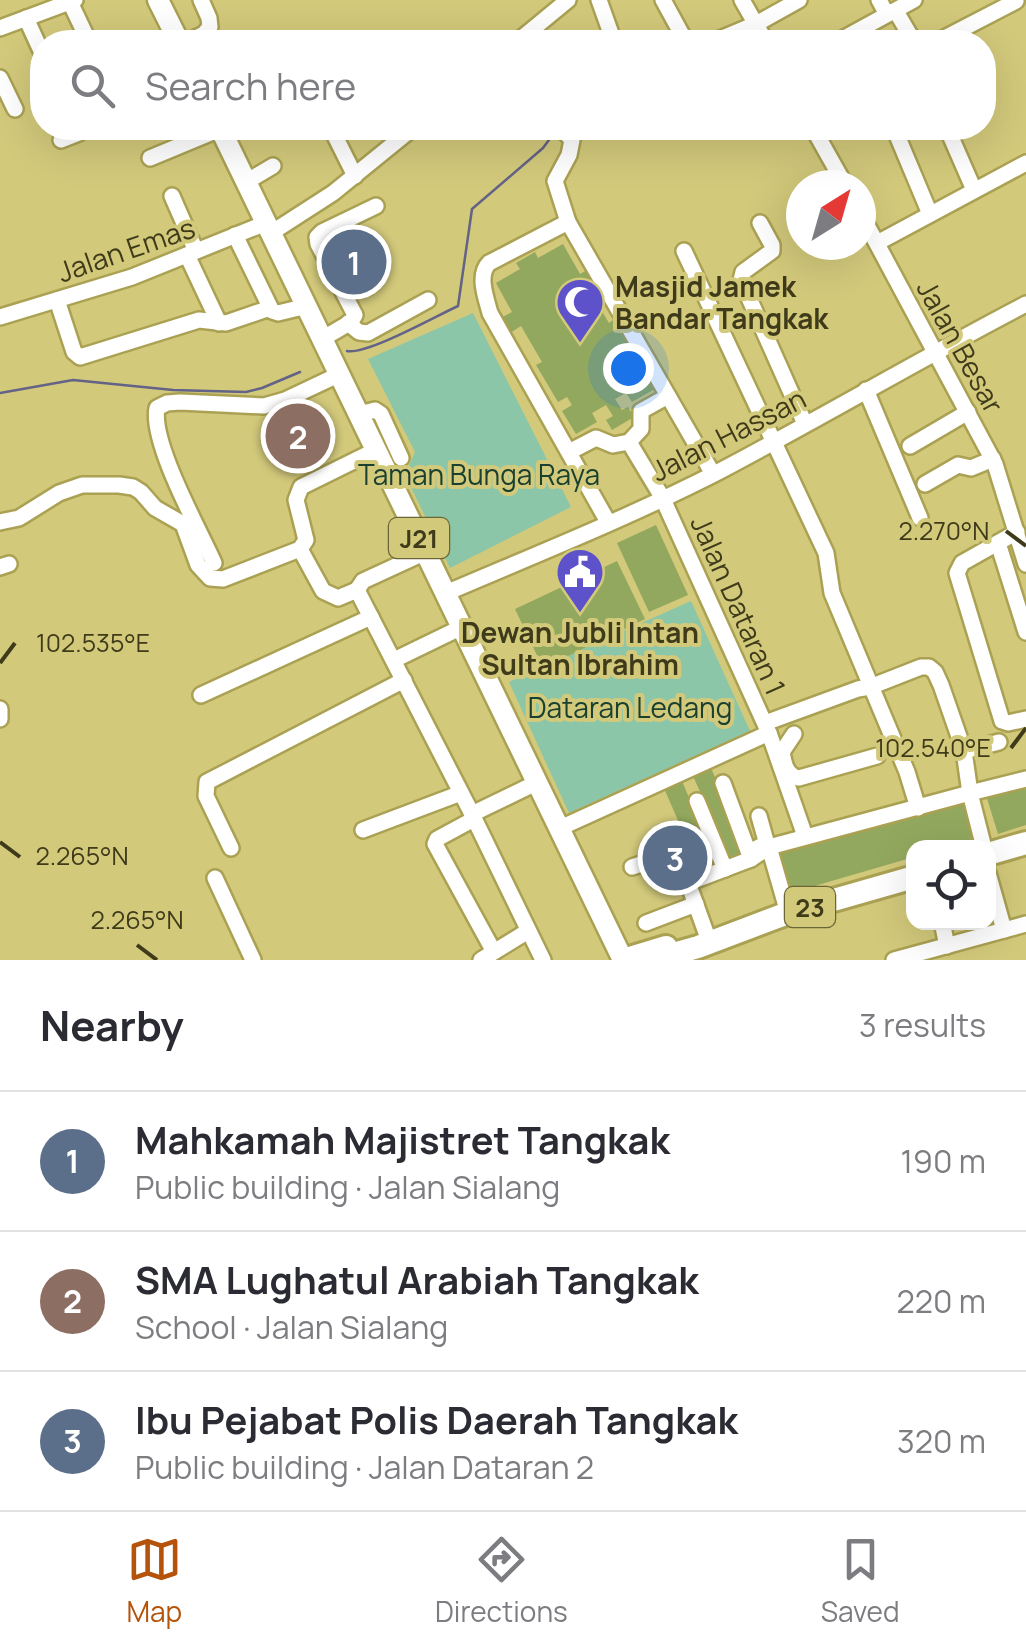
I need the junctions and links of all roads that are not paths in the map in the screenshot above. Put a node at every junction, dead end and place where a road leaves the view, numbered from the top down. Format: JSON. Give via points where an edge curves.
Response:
{"nodes":[{"id":1,"x":158,"y":0,"type":"edge"},
{"id":2,"x":200,"y":0,"type":"edge"},
{"id":3,"x":568,"y":0,"type":"edge"},
{"id":4,"x":599,"y":0,"type":"edge"},
{"id":5,"x":663,"y":0,"type":"edge"},
{"id":6,"x":742,"y":0,"type":"edge"},
{"id":7,"x":798,"y":0,"type":"edge"},
{"id":8,"x":878,"y":0,"type":"edge"},
{"id":9,"x":914,"y":0,"type":"edge"},
{"id":10,"x":73,"y":1,"type":"edge"},
{"id":11,"x":1016,"y":1,"type":"edge"},
{"id":12,"x":896,"y":12,"type":"junction"},
{"id":13,"x":26,"y":18,"type":"junction"},
{"id":14,"x":0,"y":28,"type":"edge"},
{"id":15,"x":31,"y":30,"type":"edge"},
{"id":16,"x":85,"y":30,"type":"edge"},
{"id":17,"x":173,"y":30,"type":"edge"},
{"id":18,"x":207,"y":30,"type":"edge"},
{"id":19,"x":531,"y":30,"type":"edge"},
{"id":20,"x":610,"y":30,"type":"edge"},
{"id":21,"x":679,"y":30,"type":"edge"},
{"id":22,"x":759,"y":30,"type":"edge"},
{"id":23,"x":767,"y":30,"type":"edge"},
{"id":24,"x":861,"y":30,"type":"edge"},
{"id":25,"x":907,"y":30,"type":"edge"},
{"id":26,"x":961,"y":30,"type":"edge"},
{"id":27,"x":0,"y":78,"type":"edge"},
{"id":28,"x":15,"y":109,"type":"dead end"},
{"id":29,"x":192,"y":140,"type":"edge"},
{"id":30,"x":226,"y":140,"type":"edge"},
{"id":31,"x":337,"y":140,"type":"edge"},
{"id":32,"x":398,"y":140,"type":"edge"},
{"id":33,"x":572,"y":140,"type":"edge"},
{"id":34,"x":821,"y":140,"type":"edge"},
{"id":35,"x":899,"y":140,"type":"edge"},
{"id":36,"x":952,"y":140,"type":"edge"},
{"id":37,"x":150,"y":158,"type":"dead end"},
{"id":38,"x":1026,"y":162,"type":"edge"},
{"id":39,"x":273,"y":166,"type":"dead end"},
{"id":40,"x":837,"y":170,"type":"edge"},
{"id":41,"x":355,"y":176,"type":"junction"},
{"id":42,"x":246,"y":182,"type":"junction"},
{"id":43,"x":974,"y":190,"type":"junction"},
{"id":44,"x":172,"y":196,"type":"dead end"},
{"id":45,"x":376,"y":206,"type":"dead end"},
{"id":46,"x":930,"y":214,"type":"junction"},
{"id":47,"x":568,"y":222,"type":"junction"},
{"id":48,"x":760,"y":223,"type":"dead end"},
{"id":49,"x":269,"y":228,"type":"junction"},
{"id":50,"x":235,"y":236,"type":"junction"},
{"id":51,"x":877,"y":243,"type":"joint"},
{"id":52,"x":684,"y":251,"type":"dead end"},
{"id":53,"x":192,"y":253,"type":"junction"},
{"id":54,"x":57,"y":300,"type":"junction"},
{"id":55,"x":428,"y":300,"type":"dead end"},
{"id":56,"x":1026,"y":304,"type":"edge"},
{"id":57,"x":306,"y":306,"type":"junction"},
{"id":58,"x":270,"y":308,"type":"junction"},
{"id":59,"x":0,"y":317,"type":"edge"},
{"id":60,"x":219,"y":323,"type":"junction"},
{"id":61,"x":348,"y":323,"type":"junction"},
{"id":62,"x":322,"y":339,"type":"junction"},
{"id":63,"x":934,"y":352,"type":"junction"},
{"id":64,"x":340,"y":374,"type":"junction"},
{"id":65,"x":866,"y":390,"type":"junction"},
{"id":66,"x":668,"y":396,"type":"junction"},
{"id":67,"x":968,"y":412,"type":"junction"},
{"id":68,"x":359,"y":414,"type":"junction"},
{"id":69,"x":805,"y":424,"type":"junction"},
{"id":70,"x":775,"y":441,"type":"junction"},
{"id":71,"x":629,"y":442,"type":"junction"},
{"id":72,"x":910,"y":446,"type":"dead end"},
{"id":73,"x":376,"y":450,"type":"junction"},
{"id":74,"x":569,"y":452,"type":"junction"},
{"id":75,"x":401,"y":458,"type":"dead end"},
{"id":76,"x":992,"y":459,"type":"junction"},
{"id":77,"x":713,"y":474,"type":"junction"},
{"id":78,"x":925,"y":484,"type":"dead end"},
{"id":79,"x":662,"y":497,"type":"junction"},
{"id":80,"x":920,"y":518,"type":"dead end"},
{"id":81,"x":0,"y":522,"type":"edge"},
{"id":82,"x":608,"y":522,"type":"junction"},
{"id":83,"x":1016,"y":532,"type":"junction"},
{"id":84,"x":998,"y":544,"type":"junction"},
{"id":85,"x":300,"y":549,"type":"junction"},
{"id":86,"x":426,"y":552,"type":"junction"},
{"id":87,"x":214,"y":563,"type":"dead end"},
{"id":88,"x":1026,"y":564,"type":"edge"},
{"id":89,"x":358,"y":590,"type":"junction"},
{"id":90,"x":446,"y":593,"type":"junction"},
{"id":91,"x":368,"y":612,"type":"junction"},
{"id":92,"x":462,"y":626,"type":"junction"},
{"id":93,"x":1026,"y":632,"type":"edge"},
{"id":94,"x":394,"y":660,"type":"junction"},
{"id":95,"x":404,"y":680,"type":"junction"},
{"id":96,"x":870,"y":688,"type":"junction"},
{"id":97,"x":201,"y":695,"type":"dead end"},
{"id":98,"x":0,"y":709,"type":"edge"},
{"id":99,"x":0,"y":719,"type":"edge"},
{"id":100,"x":1026,"y":719,"type":"edge"},
{"id":101,"x":767,"y":728,"type":"junction"},
{"id":102,"x":794,"y":734,"type":"dead end"},
{"id":103,"x":999,"y":742,"type":"dead end"},
{"id":104,"x":964,"y":751,"type":"junction"},
{"id":105,"x":877,"y":756,"type":"dead end"},
{"id":106,"x":1026,"y":779,"type":"edge"},
{"id":107,"x":538,"y":782,"type":"junction"},
{"id":108,"x":723,"y":782,"type":"dead end"},
{"id":109,"x":461,"y":793,"type":"junction"},
{"id":110,"x":970,"y":794,"type":"junction"},
{"id":111,"x":697,"y":801,"type":"dead end"},
{"id":112,"x":918,"y":808,"type":"junction"},
{"id":113,"x":473,"y":816,"type":"junction"},
{"id":114,"x":759,"y":816,"type":"dead end"},
{"id":115,"x":560,"y":828,"type":"junction"},
{"id":116,"x":363,"y":830,"type":"dead end"},
{"id":117,"x":805,"y":836,"type":"junction"},
{"id":118,"x":982,"y":840,"type":"edge"},
{"id":119,"x":1026,"y":843,"type":"edge"},
{"id":120,"x":769,"y":847,"type":"junction"},
{"id":121,"x":231,"y":848,"type":"dead end"},
{"id":122,"x":996,"y":852,"type":"edge"},
{"id":123,"x":750,"y":855,"type":"junction"},
{"id":124,"x":632,"y":868,"type":"dead end"},
{"id":125,"x":726,"y":868,"type":"junction"},
{"id":126,"x":215,"y":878,"type":"dead end"},
{"id":127,"x":906,"y":879,"type":"edge"},
{"id":128,"x":688,"y":882,"type":"junction"},
{"id":129,"x":996,"y":902,"type":"edge"},
{"id":130,"x":696,"y":904,"type":"junction"},
{"id":131,"x":788,"y":914,"type":"junction"},
{"id":132,"x":646,"y":923,"type":"dead end"},
{"id":133,"x":1026,"y":924,"type":"edge"},
{"id":134,"x":1004,"y":930,"type":"junction"},
{"id":135,"x":528,"y":931,"type":"junction"},
{"id":136,"x":709,"y":941,"type":"junction"},
{"id":137,"x":943,"y":952,"type":"edge"},
{"id":138,"x":488,"y":956,"type":"edge"},
{"id":139,"x":254,"y":960,"type":"edge"},
{"id":140,"x":543,"y":960,"type":"edge"},
{"id":141,"x":623,"y":960,"type":"edge"},
{"id":142,"x":652,"y":960,"type":"edge"},
{"id":143,"x":894,"y":960,"type":"edge"}],
"edges":[{"from":1,"to":17,"type":"main road"},
{"from":2,"to":18,"type":"street"},
{"from":3,"to":19,"type":"street"},
{"from":4,"to":20,"type":"street"},
{"from":5,"to":21,"type":"street"},
{"from":6,"to":22,"type":"street"},
{"from":7,"to":23,"type":"street"},
{"from":8,"to":12,"type":"street"},
{"from":9,"to":12,"type":"street"},
{"from":10,"to":13,"type":"street"},
{"from":10,"to":16,"type":"street"},
{"from":11,"to":26,"type":"street"},
{"from":12,"to":24,"type":"street"},
{"from":12,"to":25,"type":"street"},
{"from":13,"to":14,"type":"street"},
{"from":13,"to":15,"type":"street"},
{"from":27,"to":28,"type":"street"},
{"from":29,"to":37,"type":"street"},
{"from":30,"to":42,"type":"main road","number":"J21"},
{"from":31,"to":41,"type":"street"},
{"from":32,"to":41,"type":"street","name":"Jalan Emas"},
{"from":33,"to":47,"type":"street","via":[[554,181]]},
{"from":34,"to":40,"type":"street"},
{"from":35,"to":46,"type":"street"},
{"from":36,"to":43,"type":"street"},
{"from":38,"to":43,"type":"street"},
{"from":39,"to":42,"type":"street"},
{"from":41,"to":49,"type":"street","name":"Jalan Emas"},
{"from":42,"to":49,"type":"main road","number":"J21"},
{"from":43,"to":46,"type":"street"},
{"from":44,"to":53,"type":"street"},
{"from":45,"to":61,"type":"street","via":[[317,237],[354,312]]},
{"from":46,"to":51,"type":"street"},
{"from":47,"to":66,"type":"street"},
{"from":47,"to":74,"type":"street","via":[[489,263],[482,276],[490,313]]},
{"from":48,"to":69,"type":"street","via":[[772,250],[741,280]]},
{"from":49,"to":50,"type":"street","name":"Jalan Emas"},
{"from":49,"to":57,"type":"main road","number":"J21"},
{"from":50,"to":53,"type":"street","name":"Jalan Emas"},
{"from":50,"to":58,"type":"street"},
{"from":51,"to":63,"type":"street","name":"Jalan Besar"},
{"from":52,"to":70,"type":"street"},
{"from":53,"to":54,"type":"street","name":"Jalan Emas"},
{"from":53,"to":60,"type":"street"},
{"from":54,"to":59,"type":"street","name":"Jalan Emas"},
{"from":54,"to":60,"type":"street","via":[[80,357],[199,320]]},
{"from":55,"to":61,"type":"street","via":[[368,332]]},
{"from":56,"to":63,"type":"street","name":"Jalan Hassan"},
{"from":57,"to":58,"type":"street","via":[[278,313]]},
{"from":57,"to":62,"type":"main road","number":"J21"},
{"from":58,"to":60,"type":"street"},
{"from":61,"to":62,"type":"street"},
{"from":62,"to":64,"type":"main road","number":"J21"},
{"from":63,"to":65,"type":"street","name":"Jalan Hassan"},
{"from":63,"to":67,"type":"street","name":"Jalan Besar"},
{"from":64,"to":68,"type":"main road","number":"J21"},
{"from":64,"to":87,"type":"street","via":[[264,406],[180,402],[157,408],[167,460]]},
{"from":65,"to":69,"type":"street","name":"Jalan Hassan"},
{"from":65,"to":80,"type":"street"},
{"from":66,"to":71,"type":"street","via":[[641,411],[641,429]]},
{"from":66,"to":77,"type":"street"},
{"from":67,"to":72,"type":"street"},
{"from":67,"to":76,"type":"street","name":"Jalan Besar"},
{"from":68,"to":73,"type":"main road","number":"J21"},
{"from":68,"to":75,"type":"street","via":[[381,414]]},
{"from":69,"to":70,"type":"street","name":"Jalan Hassan"},
{"from":70,"to":77,"type":"street","name":"Jalan Hassan"},
{"from":70,"to":96,"type":"street","via":[[826,553],[832,593]]},
{"from":71,"to":74,"type":"street","via":[[612,445],[596,438]]},
{"from":71,"to":79,"type":"street","name":"Jalan Dataran 1"},
{"from":73,"to":85,"type":"street","via":[[301,487],[296,500],[306,540]]},
{"from":73,"to":86,"type":"main road","number":"J21"},
{"from":74,"to":82,"type":"street"},
{"from":76,"to":78,"type":"street","via":[[971,468],[958,465]]},
{"from":76,"to":83,"type":"street","name":"Jalan Besar"},
{"from":77,"to":79,"type":"street","name":"Jalan Hassan"},
{"from":79,"to":82,"type":"street","name":"Jalan Hassan"},
{"from":79,"to":101,"type":"street","name":"Jalan Dataran 1"},
{"from":81,"to":85,"type":"street","via":[[82,485],[119,485],[138,490],[183,524],[210,578],[230,577]]},
{"from":82,"to":90,"type":"street","name":"Jalan Hassan"},
{"from":83,"to":84,"type":"street"},
{"from":83,"to":88,"type":"street","name":"Jalan Besar"},
{"from":84,"to":93,"type":"street"},
{"from":84,"to":100,"type":"street","via":[[962,563],[957,573],[1002,721]]},
{"from":85,"to":89,"type":"street","via":[[326,594],[338,598]]},
{"from":86,"to":89,"type":"street","via":[[363,581]]},
{"from":86,"to":90,"type":"main road","number":"J21"},
{"from":89,"to":91,"type":"street"},
{"from":90,"to":92,"type":"main road","number":"J21"},
{"from":91,"to":94,"type":"street"},
{"from":91,"to":97,"type":"street"},
{"from":92,"to":94,"type":"street"},
{"from":92,"to":107,"type":"main road","number":"J21"},
{"from":94,"to":95,"type":"street"},
{"from":95,"to":109,"type":"street"},
{"from":95,"to":121,"type":"street","via":[[207,782],[206,796]]},
{"from":96,"to":101,"type":"street"},
{"from":96,"to":104,"type":"street","via":[[929,667]]},
{"from":96,"to":112,"type":"street"},
{"from":98,"to":99,"type":"street"},
{"from":101,"to":115,"type":"street"},
{"from":101,"to":117,"type":"street","name":"Jalan Dataran 1"},
{"from":102,"to":105,"type":"street","via":[[782,752],[794,777]]},
{"from":103,"to":104,"type":"street"},
{"from":104,"to":110,"type":"street"},
{"from":106,"to":110,"type":"street"},
{"from":107,"to":113,"type":"street"},
{"from":107,"to":115,"type":"main road","number":"J21"},
{"from":108,"to":123,"type":"street"},
{"from":109,"to":113,"type":"street"},
{"from":109,"to":116,"type":"street"},
{"from":110,"to":112,"type":"street"},
{"from":110,"to":118,"type":"street"},
{"from":111,"to":125,"type":"street"},
{"from":112,"to":117,"type":"street"},
{"from":113,"to":135,"type":"street"},
{"from":113,"to":138,"type":"street","via":[[434,844]]},
{"from":114,"to":123,"type":"street","via":[[766,840]]},
{"from":115,"to":141,"type":"main road","number":"J21"},
{"from":117,"to":120,"type":"street"},
{"from":119,"to":122,"type":"highway"},
{"from":120,"to":123,"type":"street"},
{"from":120,"to":131,"type":"street"},
{"from":123,"to":125,"type":"street"},
{"from":124,"to":128,"type":"street","via":[[675,854]]},
{"from":125,"to":128,"type":"street"},
{"from":126,"to":139,"type":"street"},
{"from":127,"to":131,"type":"highway","number":"23"},
{"from":128,"to":130,"type":"street"},
{"from":129,"to":134,"type":"street"},
{"from":130,"to":132,"type":"street"},
{"from":130,"to":136,"type":"street"},
{"from":131,"to":136,"type":"highway","number":"23"},
{"from":133,"to":134,"type":"street"},
{"from":134,"to":137,"type":"street"},
{"from":135,"to":138,"type":"street"},
{"from":135,"to":140,"type":"street"},
{"from":136,"to":141,"type":"highway","number":"23"},
{"from":136,"to":142,"type":"highway","number":"23"},
{"from":137,"to":143,"type":"street"}]}
